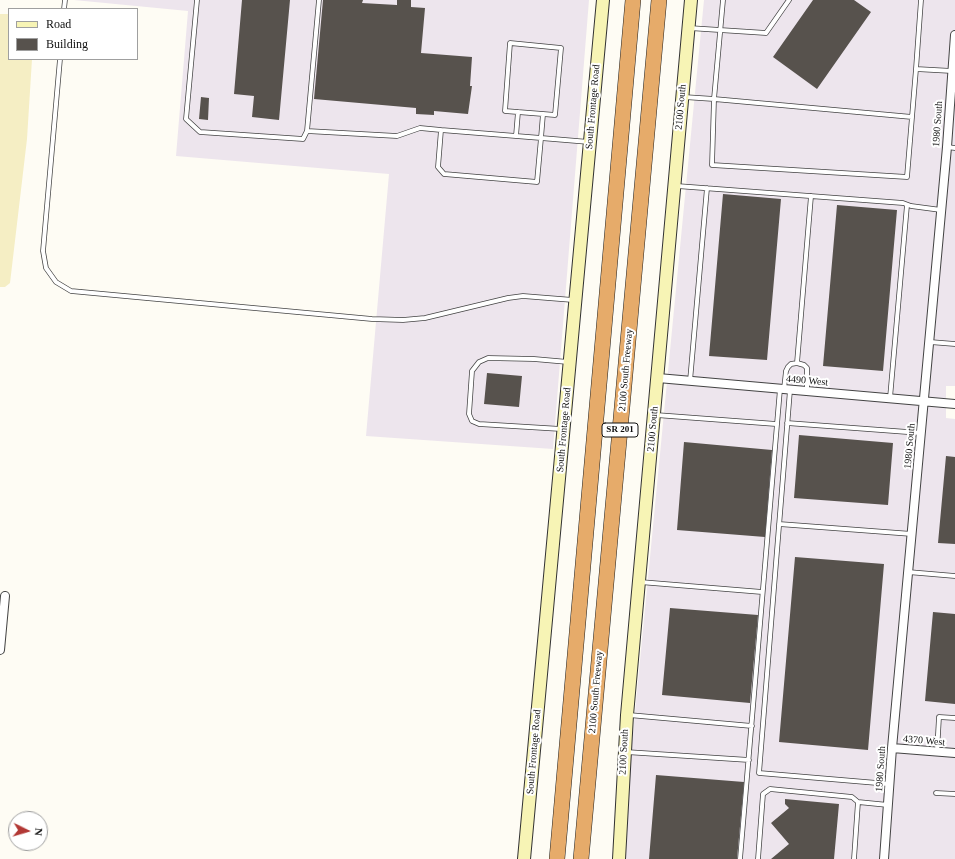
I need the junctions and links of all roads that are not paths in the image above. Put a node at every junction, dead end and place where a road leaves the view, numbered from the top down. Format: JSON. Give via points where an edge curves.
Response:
{"nodes":[{"id":1,"x":197,"y":0,"type":"edge"},
{"id":2,"x":319,"y":0,"type":"edge"},
{"id":3,"x":603,"y":0,"type":"edge"},
{"id":4,"x":633,"y":0,"type":"edge"},
{"id":5,"x":659,"y":0,"type":"edge"},
{"id":6,"x":691,"y":0,"type":"edge"},
{"id":7,"x":723,"y":0,"type":"edge"},
{"id":8,"x":789,"y":0,"type":"edge"},
{"id":9,"x":921,"y":0,"type":"edge"},
{"id":10,"x":688,"y":28,"type":"junction"},
{"id":11,"x":720,"y":30,"type":"junction"},
{"id":12,"x":955,"y":35,"type":"edge"},
{"id":13,"x":60,"y":60,"type":"edge"},
{"id":14,"x":916,"y":69,"type":"junction"},
{"id":15,"x":952,"y":71,"type":"junction"},
{"id":16,"x":682,"y":96,"type":"junction"},
{"id":17,"x":714,"y":99,"type":"junction"},
{"id":18,"x":518,"y":112,"type":"junction"},
{"id":19,"x":543,"y":114,"type":"junction"},
{"id":20,"x":912,"y":117,"type":"junction"},
{"id":21,"x":441,"y":130,"type":"junction"},
{"id":22,"x":307,"y":131,"type":"junction"},
{"id":23,"x":516,"y":136,"type":"junction"},
{"id":24,"x":541,"y":138,"type":"junction"},
{"id":25,"x":590,"y":142,"type":"junction"},
{"id":26,"x":951,"y":148,"type":"edge"},
{"id":27,"x":674,"y":185,"type":"junction"},
{"id":28,"x":707,"y":188,"type":"junction"},
{"id":29,"x":811,"y":196,"type":"junction"},
{"id":30,"x":907,"y":205,"type":"junction"},
{"id":31,"x":941,"y":210,"type":"junction"},
{"id":32,"x":576,"y":300,"type":"junction"},
{"id":33,"x":930,"y":342,"type":"junction"},
{"id":34,"x":955,"y":344,"type":"edge"},
{"id":35,"x":570,"y":362,"type":"junction"},
{"id":36,"x":797,"y":363,"type":"junction"},
{"id":37,"x":658,"y":378,"type":"junction"},
{"id":38,"x":690,"y":381,"type":"junction"},
{"id":39,"x":785,"y":389,"type":"junction"},
{"id":40,"x":807,"y":391,"type":"junction"},
{"id":41,"x":890,"y":398,"type":"junction"},
{"id":42,"x":924,"y":401,"type":"junction"},
{"id":43,"x":955,"y":404,"type":"edge"},
{"id":44,"x":654,"y":415,"type":"junction"},
{"id":45,"x":787,"y":423,"type":"junction"},
{"id":46,"x":776,"y":424,"type":"junction"},
{"id":47,"x":564,"y":430,"type":"junction"},
{"id":48,"x":921,"y":433,"type":"junction"},
{"id":49,"x":779,"y":524,"type":"junction"},
{"id":50,"x":912,"y":534,"type":"junction"},
{"id":51,"x":908,"y":572,"type":"junction"},
{"id":52,"x":955,"y":576,"type":"edge"},
{"id":53,"x":638,"y":582,"type":"junction"},
{"id":54,"x":762,"y":592,"type":"junction"},
{"id":55,"x":5,"y":596,"type":"dead end"},
{"id":56,"x":0,"y":650,"type":"edge"},
{"id":57,"x":627,"y":715,"type":"junction"},
{"id":58,"x":955,"y":718,"type":"edge"},
{"id":59,"x":752,"y":726,"type":"junction"},
{"id":60,"x":892,"y":748,"type":"junction"},
{"id":61,"x":624,"y":752,"type":"junction"},
{"id":62,"x":937,"y":752,"type":"junction"},
{"id":63,"x":955,"y":753,"type":"edge"},
{"id":64,"x":749,"y":760,"type":"junction"},
{"id":65,"x":890,"y":784,"type":"junction"},
{"id":66,"x":936,"y":793,"type":"dead end"},
{"id":67,"x":955,"y":794,"type":"edge"},
{"id":68,"x":858,"y":802,"type":"junction"},
{"id":69,"x":888,"y":805,"type":"junction"},
{"id":70,"x":524,"y":859,"type":"edge"},
{"id":71,"x":557,"y":859,"type":"edge"},
{"id":72,"x":581,"y":859,"type":"edge"},
{"id":73,"x":619,"y":859,"type":"edge"},
{"id":74,"x":740,"y":859,"type":"edge"},
{"id":75,"x":758,"y":859,"type":"edge"},
{"id":76,"x":854,"y":859,"type":"edge"},
{"id":77,"x":884,"y":859,"type":"edge"}],
"edges":[{"from":1,"to":22,"type":"lane","via":[[186,119],[200,132],[303,139]]},
{"from":2,"to":22,"type":"lane"},
{"from":3,"to":25,"type":"street","name":"South Frontage Road"},
{"from":4,"to":71,"type":"highway","number":"SR 201"},
{"from":5,"to":72,"type":"highway","name":"2100 South Freeway","number":"SR 201"},
{"from":6,"to":10,"type":"street","name":"2100 South"},
{"from":7,"to":11,"type":"lane"},
{"from":8,"to":11,"type":"lane","via":[[766,33]]},
{"from":9,"to":14,"type":"lane"},
{"from":10,"to":11,"type":"lane"},
{"from":10,"to":16,"type":"street","name":"2100 South"},
{"from":11,"to":17,"type":"lane"},
{"from":12,"to":15,"type":"street","name":"1980 South"},
{"from":13,"to":32,"type":"lane","via":[[43,251],[46,268],[56,282],[71,291],[403,320],[425,318],[523,296]]},
{"from":14,"to":15,"type":"lane"},
{"from":14,"to":20,"type":"lane"},
{"from":15,"to":26,"type":"street","name":"1980 South"},
{"from":16,"to":17,"type":"lane"},
{"from":16,"to":27,"type":"street","name":"2100 South"},
{"from":17,"to":20,"type":"lane"},
{"from":17,"to":20,"type":"lane","via":[[712,165],[907,177]]},
{"from":18,"to":19,"type":"lane"},
{"from":18,"to":19,"type":"lane","via":[[505,111],[510,43],[561,48],[555,114]]},
{"from":18,"to":23,"type":"lane"},
{"from":19,"to":24,"type":"lane"},
{"from":21,"to":22,"type":"lane","via":[[420,128],[397,136]]},
{"from":21,"to":23,"type":"lane"},
{"from":21,"to":24,"type":"lane","via":[[438,167],[444,174],[537,182]]},
{"from":23,"to":24,"type":"lane"},
{"from":24,"to":25,"type":"lane"},
{"from":25,"to":32,"type":"street","name":"South Frontage Road"},
{"from":26,"to":31,"type":"street","name":"1980 South"},
{"from":27,"to":28,"type":"lane"},
{"from":27,"to":37,"type":"street","name":"2100 South"},
{"from":28,"to":29,"type":"lane"},
{"from":28,"to":38,"type":"lane"},
{"from":29,"to":30,"type":"lane"},
{"from":29,"to":36,"type":"lane"},
{"from":30,"to":31,"type":"lane"},
{"from":30,"to":41,"type":"lane"},
{"from":31,"to":33,"type":"street","name":"1980 South"},
{"from":32,"to":35,"type":"street","name":"South Frontage Road"},
{"from":33,"to":34,"type":"lane"},
{"from":33,"to":42,"type":"street","name":"1980 South"},
{"from":35,"to":47,"type":"street","name":"South Frontage Road"},
{"from":35,"to":47,"type":"lane","via":[[488,358],[479,362],[472,371],[469,414],[472,421],[479,424]]},
{"from":36,"to":39,"type":"lane","via":[[791,364],[786,371]]},
{"from":36,"to":40,"type":"lane","via":[[807,368]]},
{"from":37,"to":38,"type":"street","name":"4490 West"},
{"from":37,"to":44,"type":"street","name":"2100 South"},
{"from":38,"to":39,"type":"street","name":"4490 West"},
{"from":39,"to":40,"type":"street","name":"4490 West"},
{"from":39,"to":45,"type":"lane"},
{"from":39,"to":46,"type":"lane"},
{"from":40,"to":41,"type":"street","name":"4490 West"},
{"from":41,"to":42,"type":"street","name":"4490 West"},
{"from":42,"to":43,"type":"street","name":"4490 West"},
{"from":42,"to":48,"type":"street","name":"1980 South"},
{"from":44,"to":46,"type":"lane"},
{"from":44,"to":53,"type":"street","name":"2100 South"},
{"from":45,"to":48,"type":"lane"},
{"from":45,"to":49,"type":"lane"},
{"from":46,"to":54,"type":"lane"},
{"from":47,"to":70,"type":"street","name":"South Frontage Road"},
{"from":48,"to":50,"type":"street","name":"1980 South"},
{"from":49,"to":50,"type":"lane"},
{"from":49,"to":65,"type":"lane","via":[[759,773]]},
{"from":50,"to":51,"type":"street","name":"1980 South"},
{"from":51,"to":52,"type":"lane"},
{"from":51,"to":60,"type":"street","name":"1980 South"},
{"from":53,"to":54,"type":"lane"},
{"from":53,"to":57,"type":"street","name":"2100 South"},
{"from":54,"to":59,"type":"lane"},
{"from":55,"to":56,"type":"street"},
{"from":57,"to":59,"type":"lane"},
{"from":57,"to":61,"type":"street","name":"2100 South"},
{"from":58,"to":62,"type":"lane","via":[[939,717]]},
{"from":59,"to":64,"type":"lane"},
{"from":60,"to":62,"type":"street","name":"4370 West"},
{"from":60,"to":65,"type":"street","name":"1980 South"},
{"from":61,"to":64,"type":"lane"},
{"from":61,"to":73,"type":"street","name":"2100 South"},
{"from":62,"to":63,"type":"street","name":"4370 West"},
{"from":64,"to":74,"type":"lane"},
{"from":65,"to":69,"type":"street","name":"1980 South"},
{"from":66,"to":67,"type":"lane"},
{"from":68,"to":69,"type":"lane"},
{"from":68,"to":75,"type":"lane","via":[[852,796],[770,789],[763,794]]},
{"from":68,"to":76,"type":"lane"},
{"from":69,"to":77,"type":"street","name":"1980 South"}]}
